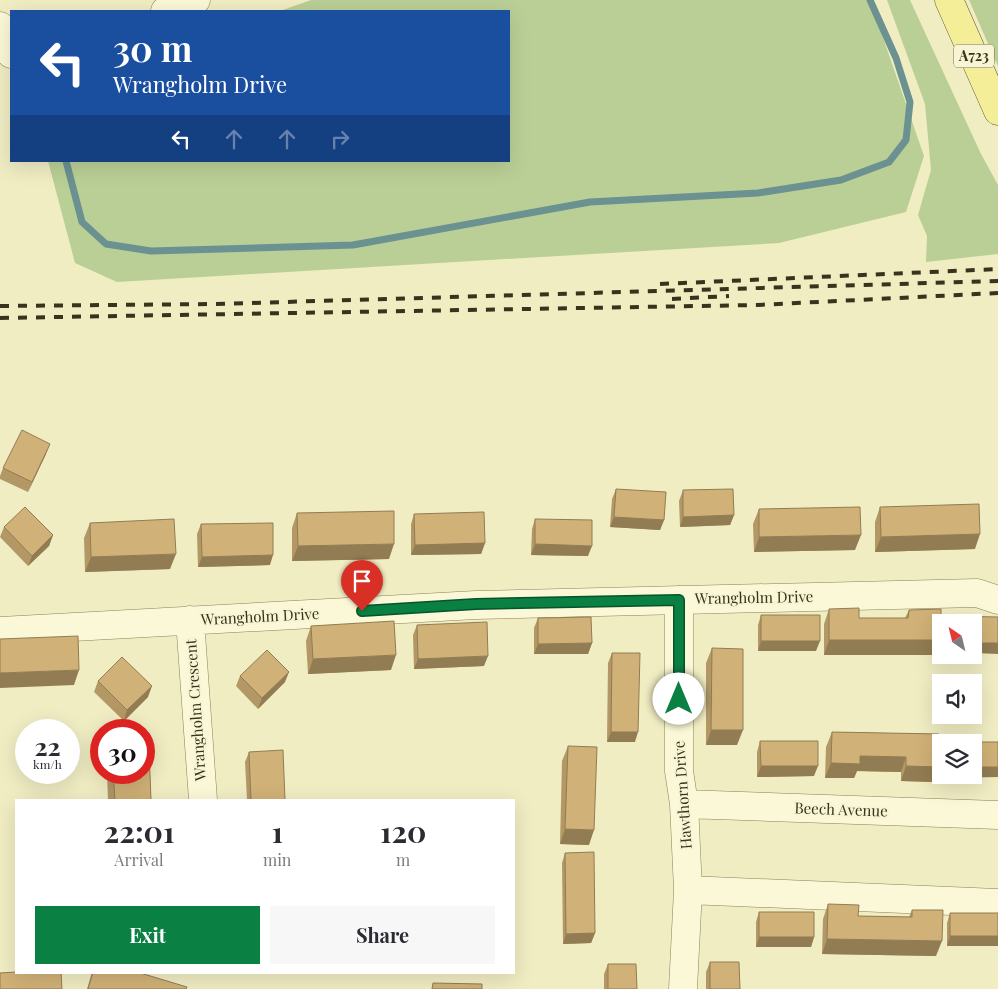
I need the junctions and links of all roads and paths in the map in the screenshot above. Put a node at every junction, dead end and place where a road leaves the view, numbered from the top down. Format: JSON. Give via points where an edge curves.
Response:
{"nodes":[{"id":1,"x":196,"y":0,"type":"edge"},
{"id":2,"x":949,"y":0,"type":"edge"},
{"id":3,"x":168,"y":10,"type":"edge"},
{"id":4,"x":0,"y":26,"type":"edge"},
{"id":5,"x":10,"y":51,"type":"edge"},
{"id":6,"x":998,"y":111,"type":"edge"},
{"id":7,"x":679,"y":600,"type":"junction"},
{"id":8,"x":998,"y":600,"type":"edge"},
{"id":9,"x":190,"y":620,"type":"junction"},
{"id":10,"x":0,"y":631,"type":"edge"},
{"id":11,"x":203,"y":799,"type":"edge"},
{"id":12,"x":684,"y":804,"type":"junction"},
{"id":13,"x":998,"y":815,"type":"edge"},
{"id":14,"x":688,"y":890,"type":"junction"},
{"id":15,"x":998,"y":903,"type":"edge"},
{"id":16,"x":682,"y":989,"type":"edge"}],
"edges":[{"from":1,"to":3,"type":"street"},
{"from":2,"to":6,"type":"main road","number":"A723"},
{"from":4,"to":5,"type":"street"},
{"from":7,"to":8,"type":"street","name":"Wrangholm Drive","via":[[977,593]]},
{"from":7,"to":9,"type":"street","name":"Wrangholm Drive","via":[[476,604]]},
{"from":7,"to":12,"type":"street","name":"Hawthorn Drive","via":[[679,771]]},
{"from":9,"to":10,"type":"street","name":"Wrangholm Drive"},
{"from":9,"to":11,"type":"street","name":"Wrangholm Crescent"},
{"from":12,"to":13,"type":"street","name":"Beech Avenue"},
{"from":12,"to":14,"type":"street","name":"Hawthorn Drive"},
{"from":14,"to":15,"type":"street"},
{"from":14,"to":16,"type":"street","name":"Hawthorn Drive"}]}
